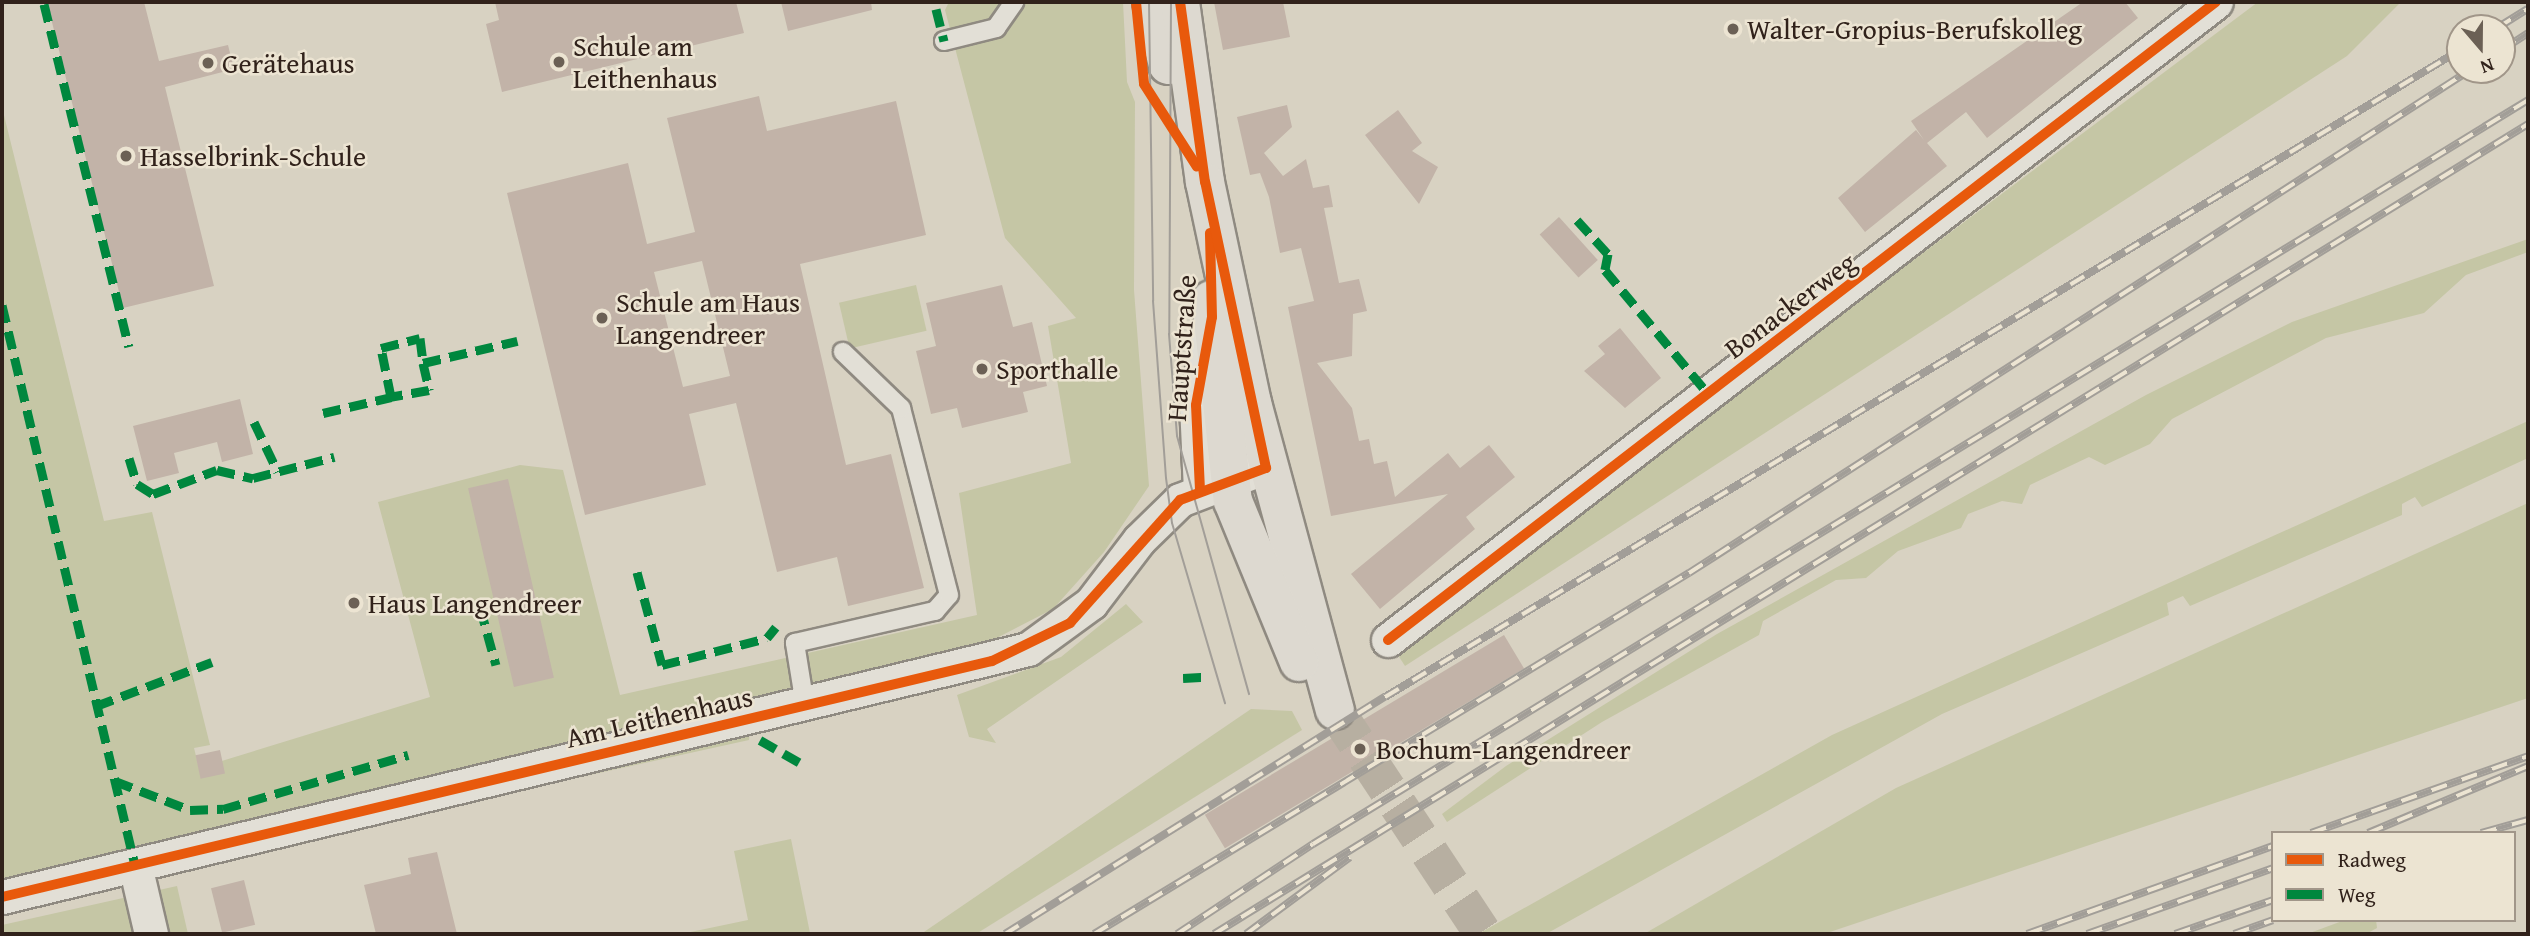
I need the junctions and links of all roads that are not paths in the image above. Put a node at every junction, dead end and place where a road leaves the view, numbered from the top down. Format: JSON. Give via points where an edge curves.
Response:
{"nodes":[{"id":1,"x":1014,"y":2,"type":"edge"},
{"id":2,"x":1152,"y":2,"type":"edge"},
{"id":3,"x":1180,"y":2,"type":"edge"},
{"id":4,"x":2216,"y":2,"type":"edge"},
{"id":5,"x":944,"y":41,"type":"dead end"},
{"id":6,"x":1197,"y":135,"type":"junction"},
{"id":7,"x":1210,"y":210,"type":"junction"},
{"id":8,"x":843,"y":352,"type":"dead end"},
{"id":9,"x":1266,"y":468,"type":"junction"},
{"id":10,"x":1214,"y":484,"type":"junction"},
{"id":11,"x":1388,"y":640,"type":"dead end"},
{"id":12,"x":805,"y":705,"type":"junction"},
{"id":13,"x":135,"y":865,"type":"junction"},
{"id":14,"x":2,"y":897,"type":"edge"},
{"id":15,"x":151,"y":934,"type":"edge"}],
"edges":[{"from":1,"to":5,"type":"lane","via":[[996,28]]},
{"from":2,"to":6,"type":"main road","name":"Hauptstraße","via":[[1172,79]]},
{"from":3,"to":6,"type":"main road","name":"Hauptstraße"},
{"from":4,"to":11,"type":"street","name":"Bonackerweg"},
{"from":6,"to":7,"type":"main road","name":"Hauptstraße"},
{"from":7,"to":9,"type":"main road","name":"Hauptstraße"},
{"from":7,"to":10,"type":"main road","name":"Hauptstraße"},
{"from":8,"to":12,"type":"lane","via":[[901,408],[949,595],[935,611],[795,643]]},
{"from":9,"to":10,"type":"street","name":"Am Leithenhaus"},
{"from":9,"to":10,"type":"main road","name":"Hauptstraße","via":[[1335,710],[1290,646]]},
{"from":10,"to":12,"type":"street","name":"Am Leithenhaus","via":[[1139,540],[1091,603],[1038,643],[992,661]]},
{"from":12,"to":13,"type":"street","name":"Am Leithenhaus"},
{"from":13,"to":14,"type":"street","name":"Am Leithenhaus"},
{"from":13,"to":15,"type":"street"}]}
